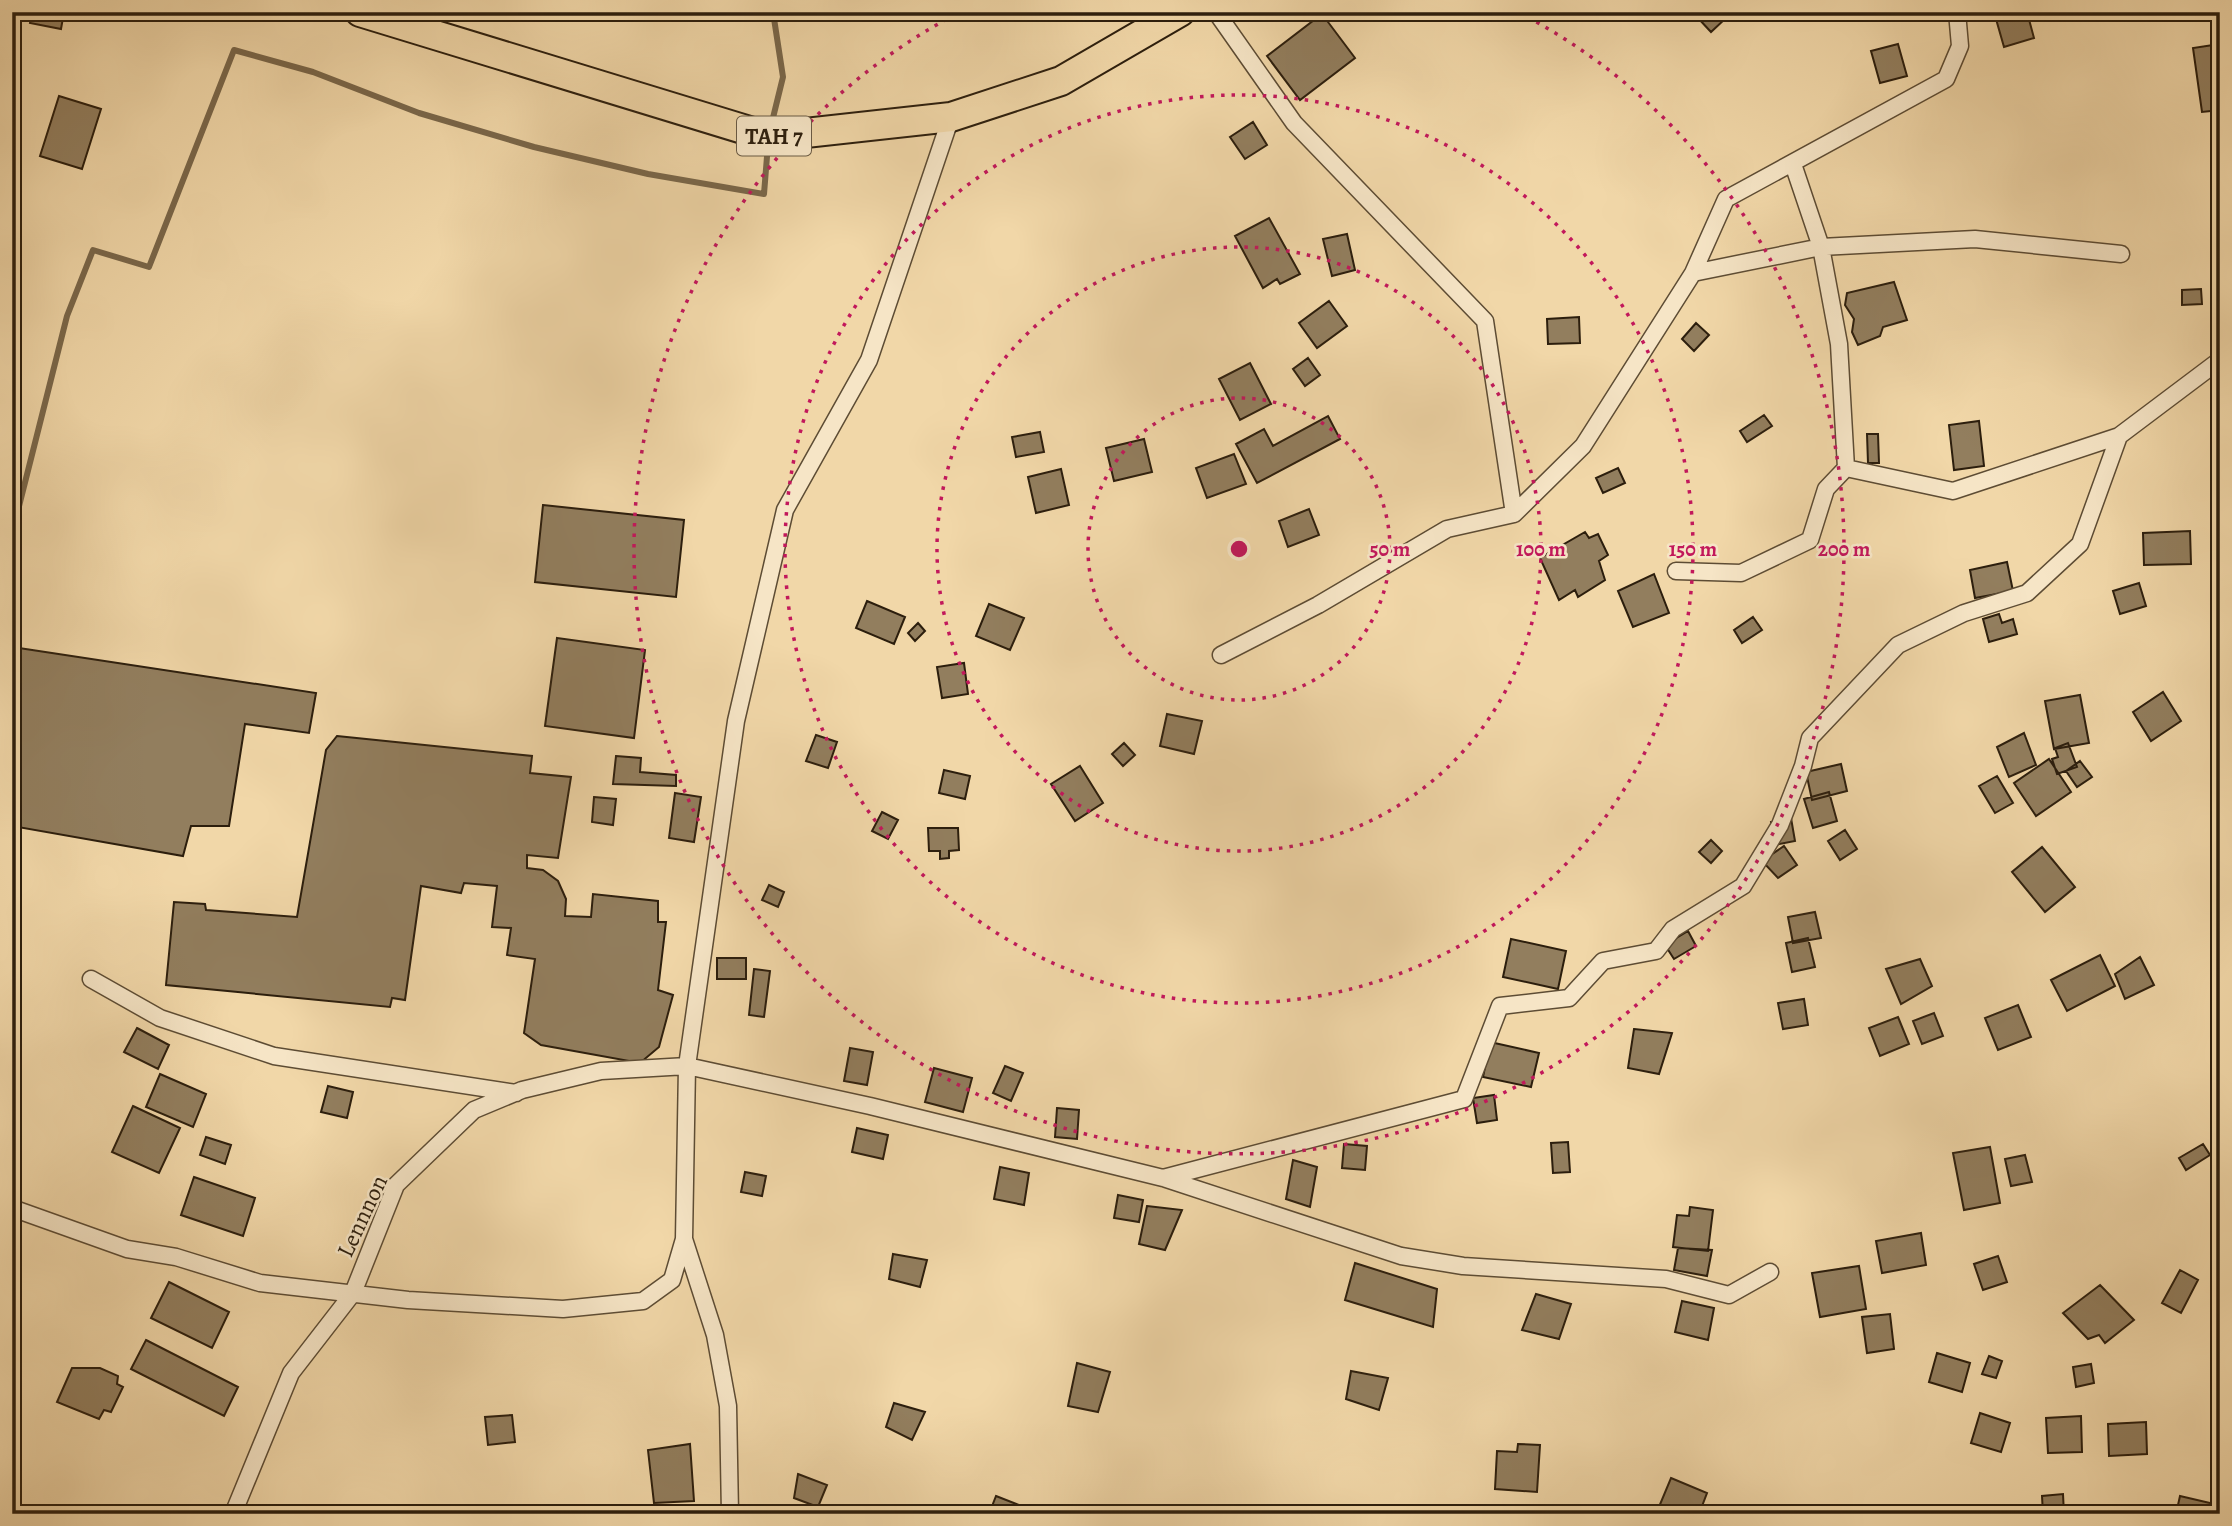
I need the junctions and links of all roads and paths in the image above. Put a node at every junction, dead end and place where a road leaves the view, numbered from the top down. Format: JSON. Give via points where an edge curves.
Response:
{"nodes":[{"id":1,"x":360,"y":12,"type":"edge"},
{"id":2,"x":1180,"y":12,"type":"edge"},
{"id":3,"x":1216,"y":12,"type":"edge"},
{"id":4,"x":1957,"y":12,"type":"edge"},
{"id":5,"x":951,"y":117,"type":"junction"},
{"id":6,"x":1793,"y":164,"type":"junction"},
{"id":7,"x":1821,"y":247,"type":"junction"},
{"id":8,"x":2121,"y":254,"type":"dead end"},
{"id":9,"x":1693,"y":274,"type":"junction"},
{"id":10,"x":2220,"y":360,"type":"edge"},
{"id":11,"x":2119,"y":436,"type":"junction"},
{"id":12,"x":1846,"y":468,"type":"junction"},
{"id":13,"x":1514,"y":514,"type":"junction"},
{"id":14,"x":1676,"y":571,"type":"dead end"},
{"id":15,"x":1221,"y":654,"type":"dead end"},
{"id":16,"x":90,"y":979,"type":"dead end"},
{"id":17,"x":687,"y":1066,"type":"junction"},
{"id":18,"x":516,"y":1093,"type":"junction"},
{"id":19,"x":1163,"y":1178,"type":"junction"},
{"id":20,"x":12,"y":1208,"type":"edge"},
{"id":21,"x":684,"y":1240,"type":"junction"},
{"id":22,"x":1770,"y":1272,"type":"dead end"},
{"id":23,"x":353,"y":1293,"type":"junction"},
{"id":24,"x":233,"y":1514,"type":"edge"},
{"id":25,"x":730,"y":1514,"type":"edge"}],
"edges":[{"from":1,"to":5,"type":"highway","number":"TAH 7","via":[[769,137]]},
{"from":2,"to":5,"type":"highway","number":"TAH 7","via":[[1061,81]]},
{"from":3,"to":13,"type":"street","via":[[1294,123],[1485,321]]},
{"from":4,"to":6,"type":"street","via":[[1960,46],[1946,79]]},
{"from":5,"to":17,"type":"street","via":[[869,360],[785,510],[736,721]]},
{"from":6,"to":7,"type":"street"},
{"from":6,"to":9,"type":"street","via":[[1726,200]]},
{"from":7,"to":8,"type":"street","via":[[1975,239]]},
{"from":7,"to":9,"type":"street"},
{"from":7,"to":12,"type":"street","via":[[1839,344]]},
{"from":9,"to":13,"type":"street","via":[[1583,446]]},
{"from":10,"to":11,"type":"street"},
{"from":11,"to":12,"type":"street","via":[[1953,491]]},
{"from":11,"to":19,"type":"street","via":[[2080,544],[2027,593],[1964,613],[1898,645],[1810,738],[1780,825],[1743,886],[1673,929],[1656,951],[1604,961],[1569,998],[1500,1006],[1464,1099]]},
{"from":12,"to":14,"type":"street","via":[[1826,489],[1810,540],[1741,573]]},
{"from":13,"to":15,"type":"street","via":[[1447,528],[1318,605]]},
{"from":16,"to":18,"type":"street","via":[[160,1018],[274,1056]]},
{"from":17,"to":18,"type":"street","name":"Lennnon","via":[[601,1072]]},
{"from":17,"to":19,"type":"street","name":"Lennnon"},
{"from":17,"to":21,"type":"street"},
{"from":18,"to":23,"type":"street","name":"Lennnon","via":[[474,1110],[396,1185]]},
{"from":19,"to":22,"type":"street","name":"Lennnon","via":[[1401,1256],[1463,1266],[1666,1279],[1730,1295]]},
{"from":20,"to":23,"type":"street","via":[[127,1249],[176,1257],[260,1283]]},
{"from":21,"to":23,"type":"street","via":[[671,1280],[643,1301],[563,1309]]},
{"from":21,"to":25,"type":"street","via":[[715,1335],[728,1406]]},
{"from":23,"to":24,"type":"street","name":"Lennnon","via":[[291,1373]]}]}
